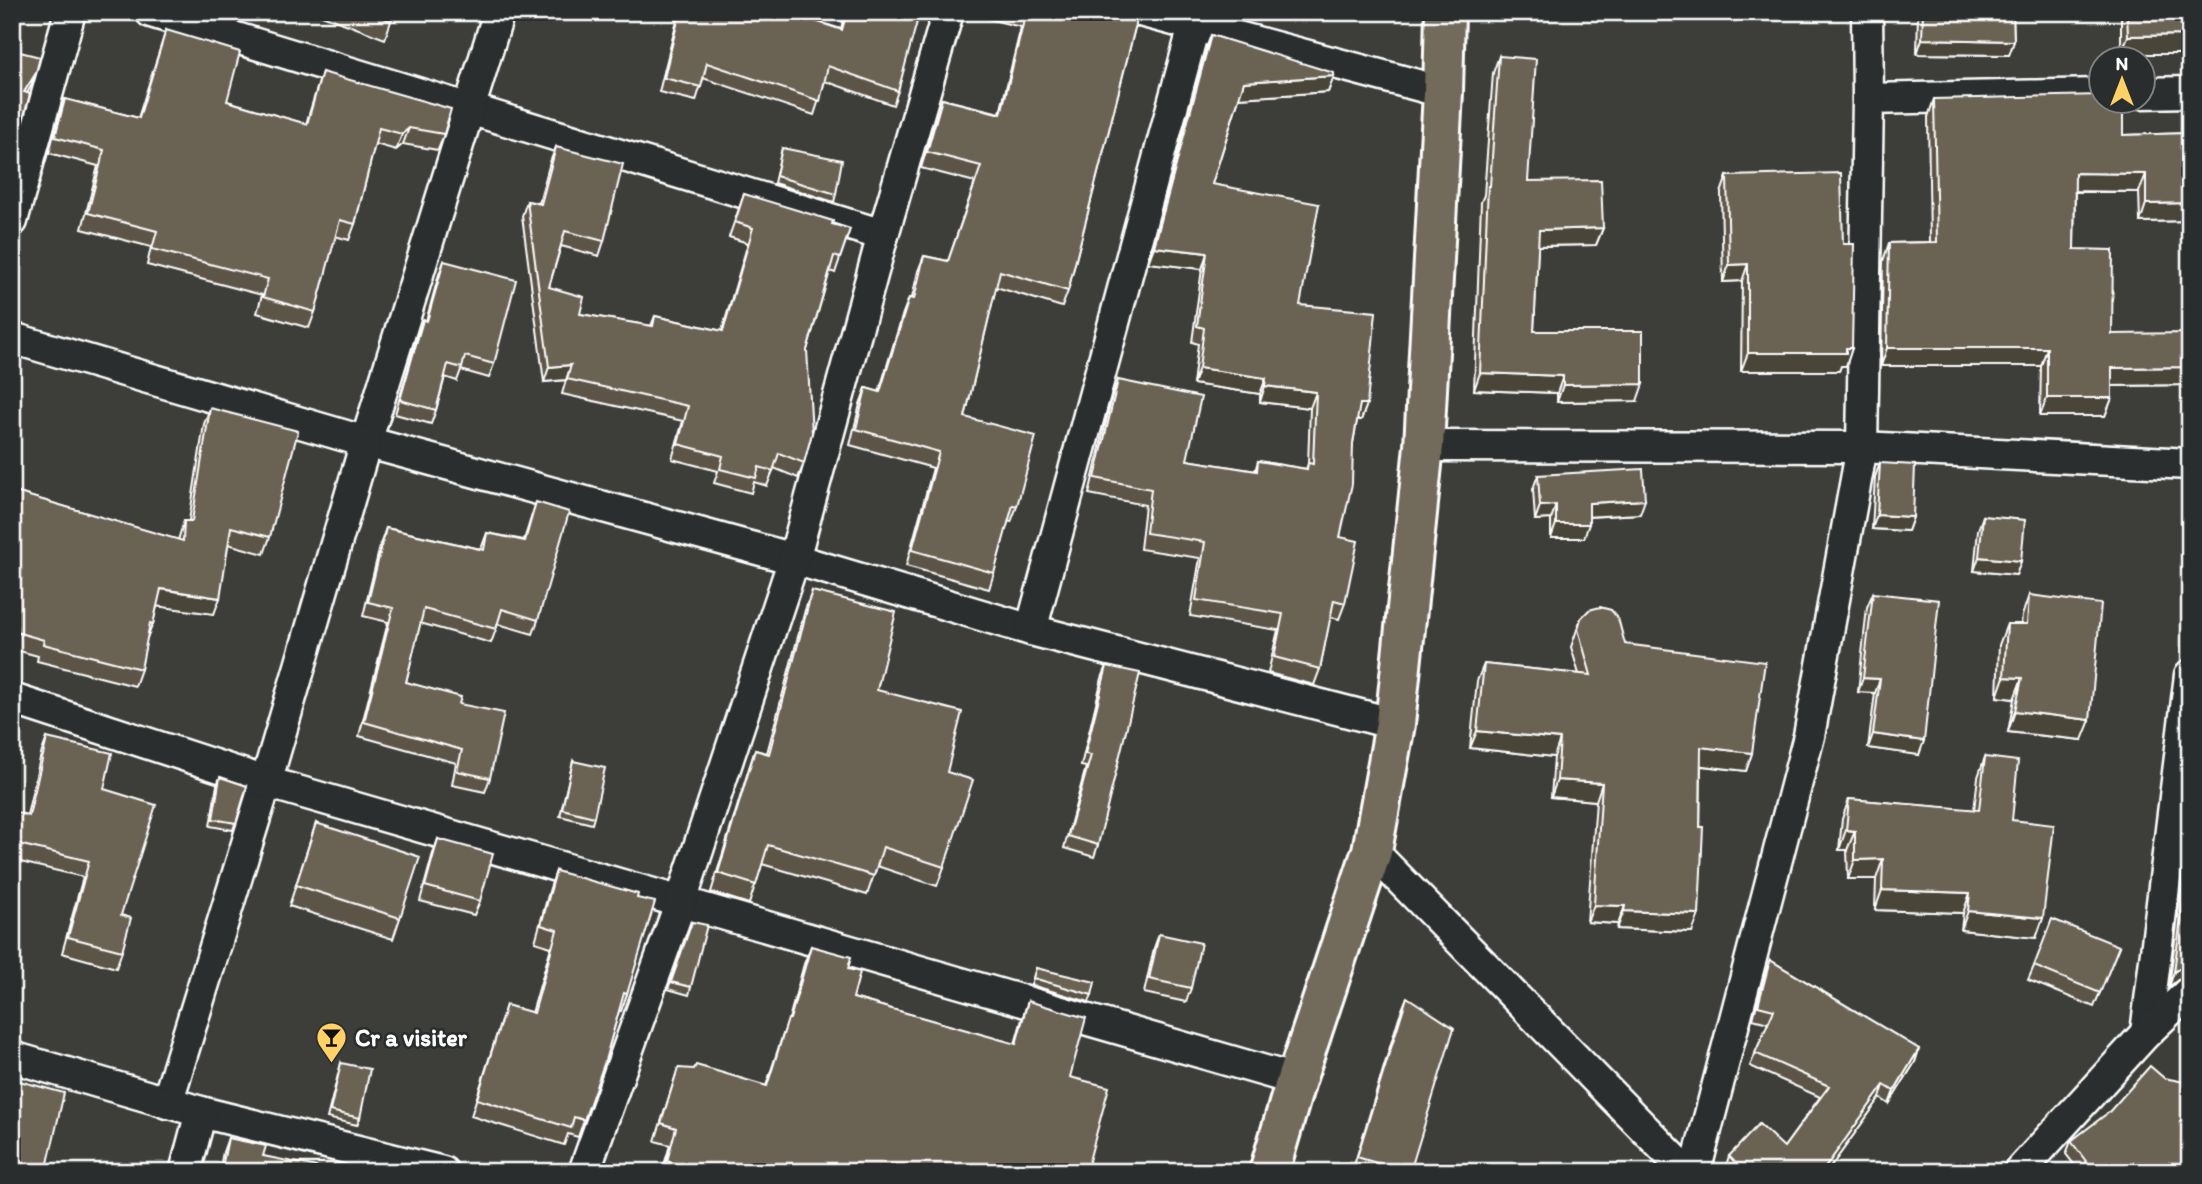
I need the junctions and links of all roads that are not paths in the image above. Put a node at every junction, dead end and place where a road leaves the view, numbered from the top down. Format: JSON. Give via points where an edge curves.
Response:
{"nodes":[{"id":1,"x":71,"y":12,"type":"edge"},
{"id":2,"x":151,"y":12,"type":"edge"},
{"id":3,"x":499,"y":12,"type":"edge"},
{"id":4,"x":947,"y":12,"type":"edge"},
{"id":5,"x":1144,"y":12,"type":"edge"},
{"id":6,"x":1445,"y":12,"type":"edge"},
{"id":7,"x":1867,"y":12,"type":"edge"},
{"id":8,"x":1194,"y":26,"type":"junction"},
{"id":9,"x":1443,"y":92,"type":"junction"},
{"id":10,"x":2190,"y":92,"type":"edge"},
{"id":11,"x":2156,"y":93,"type":"edge"},
{"id":12,"x":2086,"y":94,"type":"edge"},
{"id":13,"x":1868,"y":99,"type":"junction"},
{"id":14,"x":470,"y":109,"type":"junction"},
{"id":15,"x":12,"y":221,"type":"edge"},
{"id":16,"x":883,"y":235,"type":"junction"},
{"id":17,"x":12,"y":338,"type":"edge"},
{"id":18,"x":366,"y":442,"type":"junction"},
{"id":19,"x":1424,"y":446,"type":"junction"},
{"id":20,"x":1862,"y":447,"type":"junction"},
{"id":21,"x":2190,"y":464,"type":"edge"},
{"id":22,"x":794,"y":559,"type":"junction"},
{"id":23,"x":1031,"y":630,"type":"junction"},
{"id":24,"x":2190,"y":675,"type":"edge"},
{"id":25,"x":12,"y":699,"type":"edge"},
{"id":26,"x":1395,"y":724,"type":"junction"},
{"id":27,"x":266,"y":782,"type":"junction"},
{"id":28,"x":1372,"y":851,"type":"junction"},
{"id":29,"x":681,"y":901,"type":"junction"},
{"id":30,"x":2190,"y":991,"type":"edge"},
{"id":31,"x":2146,"y":1033,"type":"junction"},
{"id":32,"x":12,"y":1056,"type":"edge"},
{"id":33,"x":1296,"y":1080,"type":"junction"},
{"id":34,"x":167,"y":1103,"type":"junction"},
{"id":35,"x":201,"y":1112,"type":"junction"},
{"id":36,"x":185,"y":1172,"type":"edge"},
{"id":37,"x":443,"y":1172,"type":"edge"},
{"id":38,"x":583,"y":1172,"type":"edge"},
{"id":39,"x":1269,"y":1172,"type":"edge"},
{"id":40,"x":1687,"y":1172,"type":"edge"},
{"id":41,"x":1695,"y":1172,"type":"edge"},
{"id":42,"x":2019,"y":1172,"type":"edge"}],
"edges":[{"from":1,"to":15,"type":"street"},
{"from":2,"to":14,"type":"street"},
{"from":3,"to":14,"type":"street"},
{"from":4,"to":16,"type":"street"},
{"from":5,"to":8,"type":"street"},
{"from":6,"to":9,"type":"highway"},
{"from":7,"to":13,"type":"street"},
{"from":8,"to":9,"type":"street"},
{"from":8,"to":23,"type":"street"},
{"from":9,"to":19,"type":"highway"},
{"from":10,"to":11,"type":"street"},
{"from":12,"to":13,"type":"street"},
{"from":13,"to":20,"type":"street"},
{"from":14,"to":16,"type":"street"},
{"from":14,"to":18,"type":"street"},
{"from":16,"to":22,"type":"street"},
{"from":17,"to":18,"type":"street"},
{"from":18,"to":22,"type":"street"},
{"from":18,"to":27,"type":"street"},
{"from":19,"to":20,"type":"street"},
{"from":19,"to":26,"type":"highway"},
{"from":20,"to":21,"type":"street"},
{"from":20,"to":41,"type":"street","via":[[1809,736]]},
{"from":22,"to":23,"type":"street"},
{"from":22,"to":29,"type":"street"},
{"from":23,"to":26,"type":"street"},
{"from":24,"to":31,"type":"street"},
{"from":25,"to":27,"type":"street"},
{"from":26,"to":28,"type":"highway"},
{"from":27,"to":29,"type":"street"},
{"from":27,"to":34,"type":"street"},
{"from":28,"to":33,"type":"highway"},
{"from":28,"to":40,"type":"street"},
{"from":29,"to":33,"type":"street"},
{"from":29,"to":38,"type":"street"},
{"from":30,"to":31,"type":"street"},
{"from":31,"to":42,"type":"street"},
{"from":32,"to":34,"type":"street"},
{"from":33,"to":39,"type":"highway"},
{"from":34,"to":35,"type":"street"},
{"from":35,"to":36,"type":"street"},
{"from":35,"to":37,"type":"street"}]}
